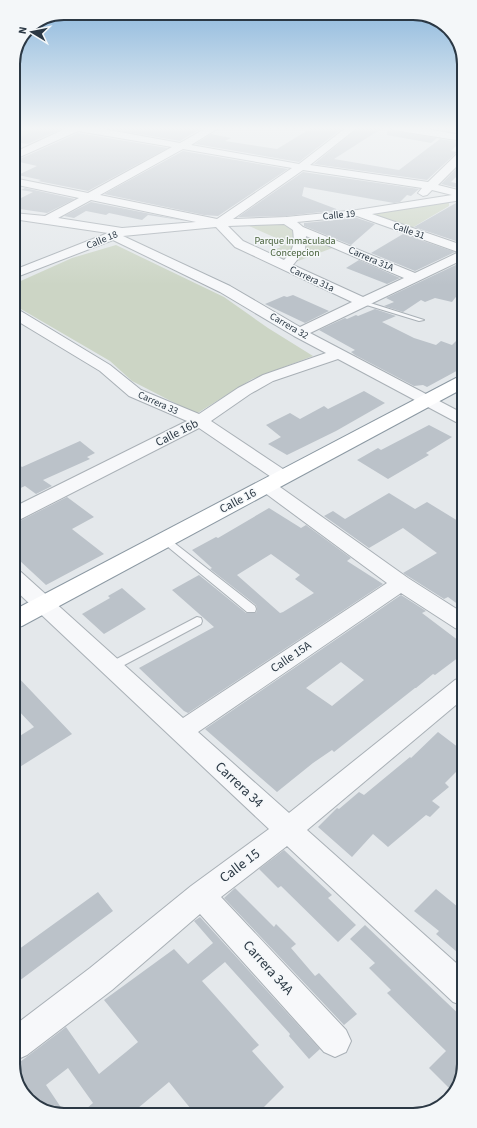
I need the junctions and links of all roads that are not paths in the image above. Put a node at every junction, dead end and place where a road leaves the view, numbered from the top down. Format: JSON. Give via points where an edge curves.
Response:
{"nodes":[{"id":1,"x":120,"y":180,"type":"edge"},
{"id":2,"x":282,"y":180,"type":"edge"},
{"id":3,"x":387,"y":180,"type":"edge"},
{"id":4,"x":437,"y":180,"type":"edge"},
{"id":5,"x":20,"y":182,"type":"edge"},
{"id":6,"x":430,"y":186,"type":"junction"},
{"id":7,"x":457,"y":194,"type":"edge"},
{"id":8,"x":90,"y":196,"type":"junction"},
{"id":9,"x":457,"y":197,"type":"edge"},
{"id":10,"x":410,"y":205,"type":"junction"},
{"id":11,"x":357,"y":213,"type":"junction"},
{"id":12,"x":20,"y":217,"type":"edge"},
{"id":13,"x":47,"y":220,"type":"junction"},
{"id":14,"x":286,"y":220,"type":"junction"},
{"id":15,"x":219,"y":223,"type":"junction"},
{"id":16,"x":299,"y":229,"type":"junction"},
{"id":17,"x":118,"y":234,"type":"junction"},
{"id":18,"x":457,"y":247,"type":"edge"},
{"id":19,"x":457,"y":257,"type":"edge"},
{"id":20,"x":285,"y":266,"type":"junction"},
{"id":21,"x":20,"y":272,"type":"edge"},
{"id":22,"x":414,"y":277,"type":"junction"},
{"id":23,"x":362,"y":302,"type":"junction"},
{"id":24,"x":20,"y":317,"type":"edge"},
{"id":25,"x":421,"y":320,"type":"dead end"},
{"id":26,"x":299,"y":333,"type":"junction"},
{"id":27,"x":339,"y":354,"type":"junction"},
{"id":28,"x":457,"y":385,"type":"edge"},
{"id":29,"x":426,"y":401,"type":"junction"},
{"id":30,"x":457,"y":416,"type":"edge"},
{"id":31,"x":200,"y":421,"type":"junction"},
{"id":32,"x":275,"y":481,"type":"junction"},
{"id":33,"x":20,"y":512,"type":"edge"},
{"id":34,"x":165,"y":540,"type":"junction"},
{"id":35,"x":20,"y":582,"type":"edge"},
{"id":36,"x":401,"y":583,"type":"junction"},
{"id":37,"x":44,"y":604,"type":"junction"},
{"id":38,"x":251,"y":609,"type":"dead end"},
{"id":39,"x":20,"y":617,"type":"edge"},
{"id":40,"x":457,"y":620,"type":"edge"},
{"id":41,"x":197,"y":621,"type":"dead end"},
{"id":42,"x":111,"y":667,"type":"junction"},
{"id":43,"x":457,"y":691,"type":"edge"},
{"id":44,"x":181,"y":731,"type":"junction"},
{"id":45,"x":288,"y":830,"type":"junction"},
{"id":46,"x":201,"y":895,"type":"junction"},
{"id":47,"x":457,"y":985,"type":"edge"},
{"id":48,"x":20,"y":1041,"type":"edge"},
{"id":49,"x":335,"y":1042,"type":"dead end"}],
"edges":[{"from":1,"to":8,"type":"street"},
{"from":2,"to":15,"type":"street"},
{"from":3,"to":6,"type":"street"},
{"from":4,"to":6,"type":"street"},
{"from":5,"to":8,"type":"street"},
{"from":6,"to":7,"type":"street"},
{"from":6,"to":10,"type":"street"},
{"from":8,"to":13,"type":"street"},
{"from":8,"to":15,"type":"street"},
{"from":9,"to":10,"type":"street","name":"Calle 19"},
{"from":10,"to":11,"type":"street","name":"Calle 19"},
{"from":11,"to":14,"type":"street","name":"Calle 19"},
{"from":11,"to":18,"type":"street","name":"Calle 31"},
{"from":12,"to":13,"type":"street","name":"Carrera 32"},
{"from":13,"to":17,"type":"street","name":"Carrera 32"},
{"from":14,"to":15,"type":"street","name":"Calle 19"},
{"from":14,"to":16,"type":"street","name":"Carrera 31A"},
{"from":15,"to":17,"type":"street","name":"Calle 18"},
{"from":15,"to":20,"type":"street","name":"Carrera 31a","via":[[239,244]]},
{"from":16,"to":20,"type":"street","via":[[302,244],[298,253]]},
{"from":16,"to":22,"type":"street","name":"Carrera 31A"},
{"from":17,"to":21,"type":"street","name":"Calle 18"},
{"from":17,"to":26,"type":"street","name":"Carrera 32","via":[[225,289]]},
{"from":19,"to":22,"type":"street"},
{"from":20,"to":23,"type":"street","name":"Carrera 31a"},
{"from":22,"to":23,"type":"street"},
{"from":23,"to":25,"type":"lane"},
{"from":23,"to":26,"type":"street"},
{"from":24,"to":31,"type":"street","name":"Carrera 33","via":[[105,368],[135,393]]},
{"from":26,"to":27,"type":"street","name":"Carrera 32"},
{"from":27,"to":29,"type":"street","name":"Carrera 32"},
{"from":27,"to":31,"type":"street","name":"Calle 16b","via":[[268,378]]},
{"from":28,"to":29,"type":"highway","name":"Calle 16"},
{"from":29,"to":30,"type":"street","name":"Carrera 32"},
{"from":29,"to":32,"type":"highway","name":"Calle 16"},
{"from":31,"to":32,"type":"street","name":"Carrera 33"},
{"from":31,"to":33,"type":"street","name":"Calle 16b"},
{"from":32,"to":34,"type":"highway","name":"Calle 16"},
{"from":32,"to":36,"type":"street","name":"Carrera 33"},
{"from":34,"to":37,"type":"highway","name":"Calle 16"},
{"from":34,"to":38,"type":"lane"},
{"from":35,"to":37,"type":"street","name":"Carrera 34"},
{"from":36,"to":40,"type":"street","name":"Carrera 33"},
{"from":36,"to":44,"type":"street","name":"Calle 15A"},
{"from":37,"to":39,"type":"highway","name":"Calle 16"},
{"from":37,"to":42,"type":"street","name":"Carrera 34"},
{"from":41,"to":42,"type":"lane"},
{"from":42,"to":44,"type":"street","name":"Carrera 34"},
{"from":43,"to":45,"type":"street","name":"Calle 15"},
{"from":44,"to":45,"type":"street","name":"Carrera 34"},
{"from":45,"to":46,"type":"street","name":"Calle 15"},
{"from":45,"to":47,"type":"street","name":"Carrera 34"},
{"from":46,"to":48,"type":"street","name":"Calle 15","via":[[101,979]]},
{"from":46,"to":49,"type":"street","name":"Carrera 34A"}]}
